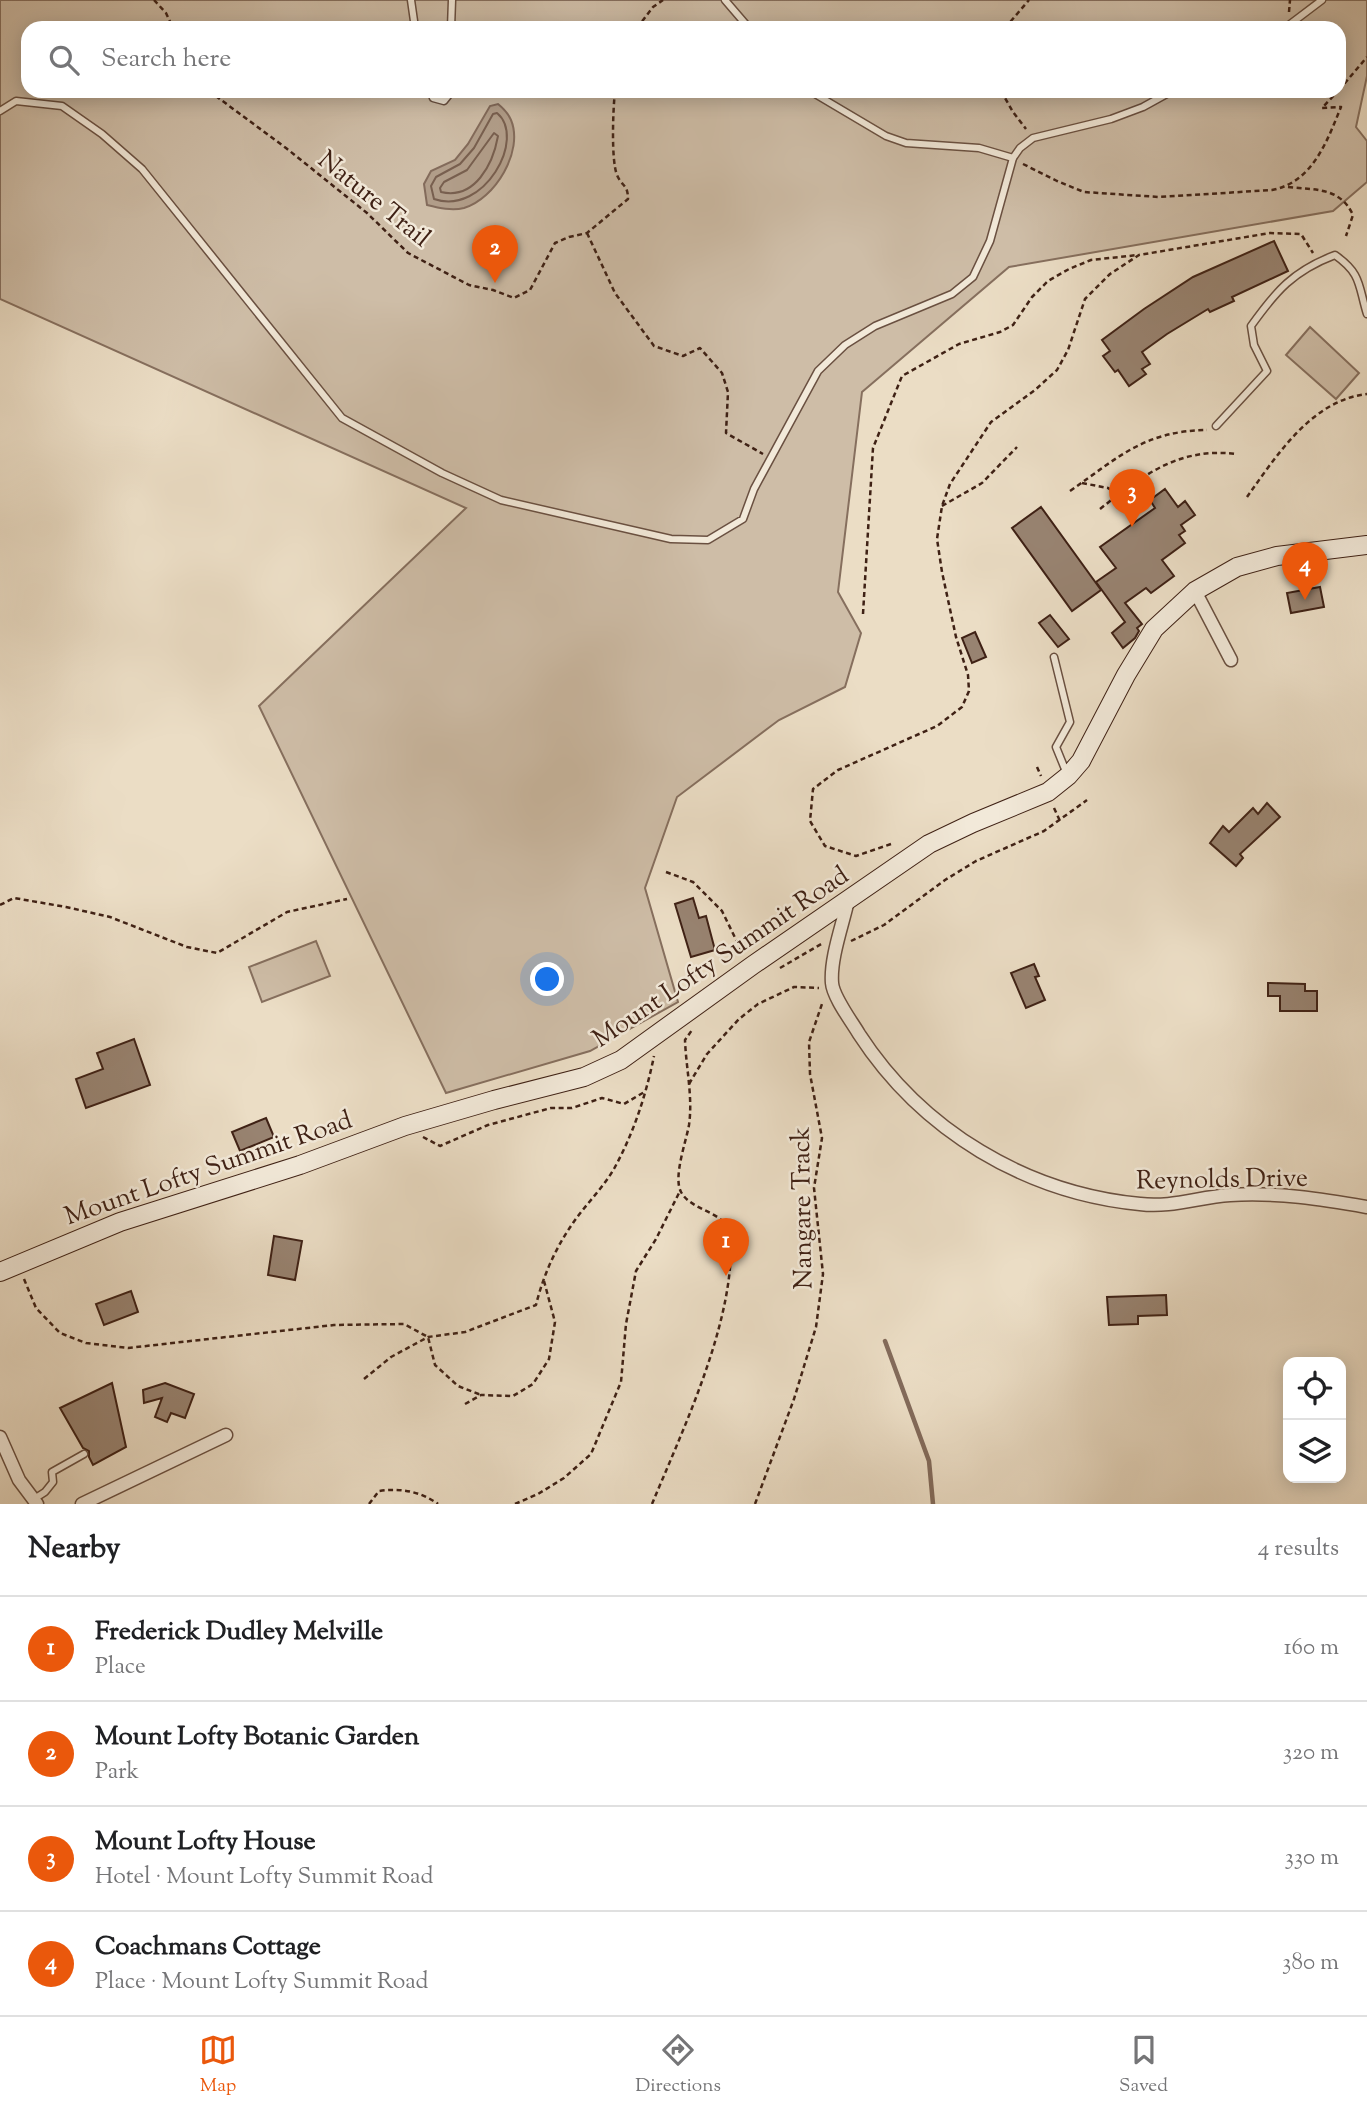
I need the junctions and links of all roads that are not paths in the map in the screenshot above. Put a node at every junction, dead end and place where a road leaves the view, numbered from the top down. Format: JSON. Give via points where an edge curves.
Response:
{"nodes":[{"id":1,"x":411,"y":0,"type":"edge"},
{"id":2,"x":452,"y":0,"type":"edge"},
{"id":3,"x":725,"y":0,"type":"edge"},
{"id":4,"x":1322,"y":0,"type":"edge"},
{"id":5,"x":414,"y":21,"type":"edge"},
{"id":6,"x":451,"y":21,"type":"edge"},
{"id":7,"x":743,"y":21,"type":"edge"},
{"id":8,"x":1294,"y":21,"type":"edge"},
{"id":9,"x":821,"y":98,"type":"edge"},
{"id":10,"x":1159,"y":98,"type":"edge"},
{"id":11,"x":0,"y":111,"type":"edge"},
{"id":12,"x":1013,"y":158,"type":"junction"},
{"id":13,"x":1367,"y":314,"type":"edge"},
{"id":14,"x":1216,"y":426,"type":"dead end"},
{"id":15,"x":1367,"y":545,"type":"edge"},
{"id":16,"x":1195,"y":591,"type":"junction"},
{"id":17,"x":1054,"y":657,"type":"dead end"},
{"id":18,"x":1231,"y":660,"type":"dead end"},
{"id":19,"x":1068,"y":776,"type":"junction"},
{"id":20,"x":848,"y":900,"type":"junction"},
{"id":21,"x":1367,"y":1206,"type":"edge"},
{"id":22,"x":0,"y":1272,"type":"edge"},
{"id":23,"x":226,"y":1435,"type":"dead end"},
{"id":24,"x":0,"y":1437,"type":"edge"},
{"id":25,"x":84,"y":1454,"type":"dead end"},
{"id":26,"x":36,"y":1501,"type":"edge"},
{"id":27,"x":82,"y":1504,"type":"edge"}],
"edges":[{"from":1,"to":5,"type":"lane"},
{"from":2,"to":6,"type":"lane"},
{"from":3,"to":7,"type":"lane"},
{"from":4,"to":8,"type":"lane"},
{"from":9,"to":12,"type":"lane","via":[[853,119],[906,143],[979,148]]},
{"from":10,"to":12,"type":"lane","via":[[1111,119],[1033,138]]},
{"from":11,"to":12,"type":"lane","via":[[16,101],[62,106],[102,134],[151,180],[342,418],[501,500],[671,539],[708,540],[743,519],[754,489],[818,371],[845,345],[875,326],[952,295],[973,277],[990,241]]},
{"from":13,"to":14,"type":"lane","via":[[1351,266],[1335,255],[1305,268],[1272,298],[1251,326],[1254,345],[1267,371]]},
{"from":15,"to":16,"type":"main road","name":"Mount Lofty Summit Road","via":[[1277,556],[1237,567]]},
{"from":16,"to":18,"type":"street"},
{"from":16,"to":19,"type":"main road","name":"Mount Lofty Summit Road","via":[[1154,629],[1081,761]]},
{"from":17,"to":19,"type":"lane","via":[[1070,722],[1056,747]]},
{"from":19,"to":20,"type":"main road","name":"Mount Lofty Summit Road","via":[[1048,792],[929,844]]},
{"from":20,"to":21,"type":"street","name":"Reynolds Drive","via":[[832,986],[866,1044],[932,1118],[1001,1165],[1056,1187],[1142,1205],[1229,1195],[1308,1197]]},
{"from":20,"to":22,"type":"main road","name":"Mount Lofty Summit Road","via":[[621,1060],[584,1077],[405,1126],[120,1222]]},
{"from":23,"to":27,"type":"street"},
{"from":24,"to":26,"type":"street","via":[[19,1479]]},
{"from":25,"to":26,"type":"lane","via":[[52,1472],[53,1482]]}]}
